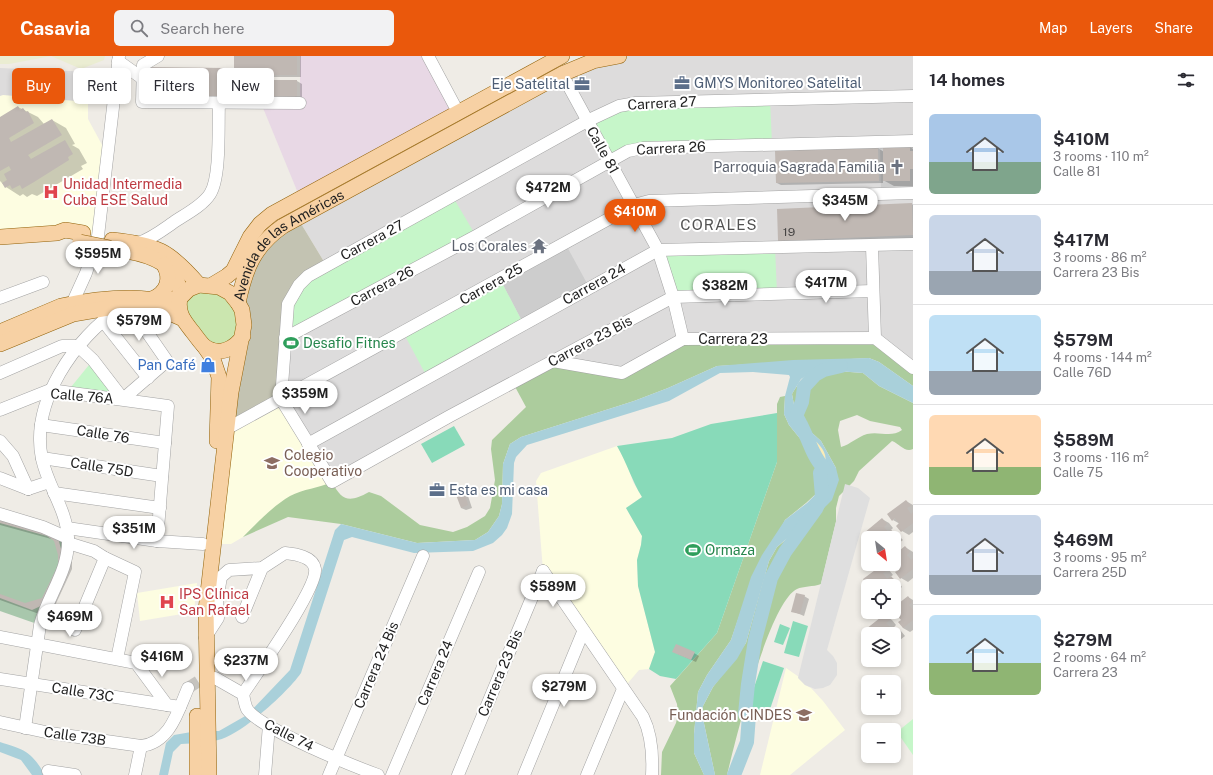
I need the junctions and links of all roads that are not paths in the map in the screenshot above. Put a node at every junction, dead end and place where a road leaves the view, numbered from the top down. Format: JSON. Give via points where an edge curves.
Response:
{"nodes":[{"id":1,"x":158,"y":56,"type":"edge"},
{"id":2,"x":428,"y":56,"type":"edge"},
{"id":3,"x":562,"y":56,"type":"edge"},
{"id":4,"x":619,"y":56,"type":"edge"},
{"id":5,"x":118,"y":59,"type":"edge"},
{"id":6,"x":143,"y":68,"type":"edge"},
{"id":7,"x":562,"y":74,"type":"junction"},
{"id":8,"x":139,"y":76,"type":"edge"},
{"id":9,"x":913,"y":96,"type":"edge"},
{"id":10,"x":274,"y":103,"type":"edge"},
{"id":11,"x":300,"y":103,"type":"dead end"},
{"id":12,"x":219,"y":104,"type":"edge"},
{"id":13,"x":458,"y":112,"type":"junction"},
{"id":14,"x":587,"y":122,"type":"junction"},
{"id":15,"x":913,"y":141,"type":"edge"},
{"id":16,"x":609,"y":161,"type":"junction"},
{"id":17,"x":913,"y":193,"type":"edge"},
{"id":18,"x":634,"y":205,"type":"junction"},
{"id":19,"x":308,"y":211,"type":"junction"},
{"id":20,"x":166,"y":227,"type":"junction"},
{"id":21,"x":0,"y":237,"type":"edge"},
{"id":22,"x":97,"y":240,"type":"junction"},
{"id":23,"x":138,"y":243,"type":"junction"},
{"id":24,"x":913,"y":244,"type":"edge"},
{"id":25,"x":872,"y":246,"type":"junction"},
{"id":26,"x":658,"y":250,"type":"junction"},
{"id":27,"x":164,"y":258,"type":"junction"},
{"id":28,"x":43,"y":282,"type":"dead end"},
{"id":29,"x":205,"y":285,"type":"junction"},
{"id":30,"x":874,"y":291,"type":"junction"},
{"id":31,"x":180,"y":297,"type":"junction"},
{"id":32,"x":673,"y":297,"type":"junction"},
{"id":33,"x":0,"y":298,"type":"edge"},
{"id":34,"x":152,"y":299,"type":"junction"},
{"id":35,"x":238,"y":303,"type":"junction"},
{"id":36,"x":72,"y":304,"type":"junction"},
{"id":37,"x":114,"y":312,"type":"junction"},
{"id":38,"x":183,"y":319,"type":"junction"},
{"id":39,"x":0,"y":332,"type":"edge"},
{"id":40,"x":243,"y":336,"type":"junction"},
{"id":41,"x":285,"y":338,"type":"junction"},
{"id":42,"x":875,"y":338,"type":"junction"},
{"id":43,"x":683,"y":339,"type":"junction"},
{"id":44,"x":0,"y":344,"type":"edge"},
{"id":45,"x":78,"y":346,"type":"junction"},
{"id":46,"x":204,"y":346,"type":"junction"},
{"id":47,"x":553,"y":361,"type":"junction"},
{"id":48,"x":913,"y":368,"type":"edge"},
{"id":49,"x":0,"y":373,"type":"edge"},
{"id":50,"x":148,"y":378,"type":"junction"},
{"id":51,"x":50,"y":390,"type":"junction"},
{"id":52,"x":123,"y":399,"type":"junction"},
{"id":53,"x":281,"y":399,"type":"junction"},
{"id":54,"x":0,"y":410,"type":"edge"},
{"id":55,"x":41,"y":425,"type":"junction"},
{"id":56,"x":228,"y":428,"type":"junction"},
{"id":57,"x":0,"y":441,"type":"edge"},
{"id":58,"x":165,"y":443,"type":"junction"},
{"id":59,"x":308,"y":444,"type":"junction"},
{"id":60,"x":42,"y":458,"type":"junction"},
{"id":61,"x":162,"y":476,"type":"junction"},
{"id":62,"x":0,"y":478,"type":"edge"},
{"id":63,"x":49,"y":482,"type":"junction"},
{"id":64,"x":28,"y":489,"type":"junction"},
{"id":65,"x":54,"y":494,"type":"junction"},
{"id":66,"x":160,"y":508,"type":"junction"},
{"id":67,"x":0,"y":514,"type":"edge"},
{"id":68,"x":68,"y":537,"type":"junction"},
{"id":69,"x":157,"y":541,"type":"junction"},
{"id":70,"x":203,"y":544,"type":"junction"},
{"id":71,"x":423,"y":556,"type":"dead end"},
{"id":72,"x":105,"y":558,"type":"junction"},
{"id":73,"x":262,"y":568,"type":"junction"},
{"id":74,"x":479,"y":572,"type":"dead end"},
{"id":75,"x":242,"y":618,"type":"dead end"},
{"id":76,"x":75,"y":630,"type":"dead end"},
{"id":77,"x":583,"y":632,"type":"junction"},
{"id":78,"x":0,"y":637,"type":"edge"},
{"id":79,"x":205,"y":638,"type":"junction"},
{"id":80,"x":39,"y":644,"type":"junction"},
{"id":81,"x":117,"y":660,"type":"junction"},
{"id":82,"x":215,"y":678,"type":"tunnel mouth"},
{"id":83,"x":0,"y":679,"type":"edge"},
{"id":84,"x":31,"y":684,"type":"junction"},
{"id":85,"x":188,"y":688,"type":"tunnel mouth"},
{"id":86,"x":623,"y":689,"type":"junction"},
{"id":87,"x":243,"y":694,"type":"junction"},
{"id":88,"x":167,"y":705,"type":"junction"},
{"id":89,"x":180,"y":707,"type":"junction"},
{"id":90,"x":202,"y":719,"type":"junction"},
{"id":91,"x":0,"y":722,"type":"edge"},
{"id":92,"x":265,"y":723,"type":"junction"},
{"id":93,"x":25,"y":728,"type":"junction"},
{"id":94,"x":146,"y":745,"type":"junction"},
{"id":95,"x":203,"y":753,"type":"junction"},
{"id":96,"x":336,"y":759,"type":"junction"},
{"id":97,"x":48,"y":771,"type":"dead end"},
{"id":98,"x":75,"y":775,"type":"edge"},
{"id":99,"x":135,"y":775,"type":"edge"},
{"id":100,"x":197,"y":775,"type":"edge"},
{"id":101,"x":209,"y":775,"type":"edge"},
{"id":102,"x":265,"y":775,"type":"edge"},
{"id":103,"x":329,"y":775,"type":"edge"},
{"id":104,"x":378,"y":775,"type":"edge"},
{"id":105,"x":392,"y":775,"type":"edge"},
{"id":106,"x":458,"y":775,"type":"edge"},
{"id":107,"x":524,"y":775,"type":"edge"},
{"id":108,"x":587,"y":775,"type":"edge"},
{"id":109,"x":652,"y":775,"type":"edge"}],
"edges":[{"from":1,"to":6,"type":"street","via":[[143,65]]},
{"from":2,"to":13,"type":"street"},
{"from":3,"to":13,"type":"main road","name":"Avenida de las Américas"},
{"from":4,"to":7,"type":"main road","name":"Avenida de las Américas","via":[[593,60]]},
{"from":5,"to":8,"type":"street"},
{"from":5,"to":22,"type":"street"},
{"from":7,"to":14,"type":"street","name":"Calle 81"},
{"from":7,"to":19,"type":"main road","name":"Avenida de las Américas"},
{"from":9,"to":14,"type":"street","name":"Carrera 27","via":[[636,103],[619,106]]},
{"from":10,"to":11,"type":"street"},
{"from":12,"to":20,"type":"street","via":[[214,186],[206,200]]},
{"from":13,"to":19,"type":"main road","via":[[448,125],[330,190]]},
{"from":13,"to":29,"type":"main road","name":"Avenida de las Américas","via":[[272,214],[250,237],[233,271]]},
{"from":14,"to":16,"type":"street","name":"Calle 81"},
{"from":14,"to":41,"type":"street","name":"Carrera 27","via":[[308,276],[299,285],[288,304]]},
{"from":15,"to":16,"type":"street","name":"Carrera 26","via":[[643,148],[628,151]]},
{"from":16,"to":18,"type":"street","name":"Calle 81"},
{"from":16,"to":41,"type":"street","name":"Carrera 26"},
{"from":17,"to":18,"type":"street","name":"Carrera 25","via":[[649,201]]},
{"from":18,"to":26,"type":"street","name":"Calle 81"},
{"from":18,"to":53,"type":"street","name":"Carrera 25"},
{"from":19,"to":35,"type":"main road","name":"Avenida de las Américas","via":[[273,233],[252,257]]},
{"from":20,"to":23,"type":"street"},
{"from":20,"to":27,"type":"street","via":[[159,245]]},
{"from":21,"to":22,"type":"main road","via":[[57,233],[65,230]]},
{"from":22,"to":23,"type":"main road"},
{"from":22,"to":27,"type":"main road","via":[[154,258]]},
{"from":22,"to":36,"type":"street"},
{"from":23,"to":27,"type":"main road"},
{"from":24,"to":25,"type":"street","name":"Carrera 24"},
{"from":25,"to":26,"type":"street","name":"Carrera 24"},
{"from":25,"to":30,"type":"street"},
{"from":26,"to":32,"type":"street","name":"Calle 81"},
{"from":26,"to":59,"type":"street","name":"Carrera 24"},
{"from":27,"to":29,"type":"main road","via":[[179,262]]},
{"from":27,"to":31,"type":"main road","via":[[178,280]]},
{"from":27,"to":34,"type":"main road","via":[[169,276],[168,283],[162,293]]},
{"from":28,"to":33,"type":"street"},
{"from":29,"to":31,"type":"main road","via":[[189,289]]},
{"from":29,"to":35,"type":"main road","via":[[225,289]]},
{"from":30,"to":32,"type":"street","name":"Carrera 23 Bis"},
{"from":30,"to":42,"type":"street"},
{"from":31,"to":34,"type":"main road","via":[[168,301]]},
{"from":31,"to":38,"type":"main road","via":[[179,308]]},
{"from":32,"to":43,"type":"street","name":"Calle 81"},
{"from":32,"to":47,"type":"street","name":"Carrera 23 Bis"},
{"from":34,"to":36,"type":"main road","via":[[119,298]]},
{"from":35,"to":40,"type":"main road","name":"Avenida de las Américas","via":[[244,317]]},
{"from":36,"to":39,"type":"main road","via":[[61,306]]},
{"from":37,"to":38,"type":"main road","via":[[156,310]]},
{"from":37,"to":44,"type":"main road","via":[[86,311],[64,317]]},
{"from":37,"to":45,"type":"street"},
{"from":37,"to":50,"type":"street"},
{"from":37,"to":50,"type":"street","via":[[167,361]]},
{"from":38,"to":46,"type":"main road"},
{"from":40,"to":46,"type":"main road","via":[[239,342],[226,350],[211,350]]},
{"from":40,"to":56,"type":"main road","name":"Avenida de las Américas","via":[[231,392]]},
{"from":41,"to":53,"type":"street","name":"Carrera 27"},
{"from":42,"to":43,"type":"street","name":"Carrera 23"},
{"from":42,"to":48,"type":"street"},
{"from":43,"to":47,"type":"street","name":"Carrera 23","via":[[622,373]]},
{"from":45,"to":49,"type":"street","via":[[62,346]]},
{"from":45,"to":51,"type":"street"},
{"from":45,"to":52,"type":"street","via":[[93,360]]},
{"from":46,"to":70,"type":"main road","name":"Avenida de las Américas","via":[[217,368],[220,391],[218,434]]},
{"from":47,"to":59,"type":"street","name":"Carrera 23 Bis","via":[[332,482]]},
{"from":50,"to":52,"type":"street"},
{"from":51,"to":52,"type":"street","name":"Calle 76A"},
{"from":51,"to":54,"type":"street","name":"Calle 76A"},
{"from":51,"to":55,"type":"street"},
{"from":52,"to":58,"type":"street","name":"Calle 76A","via":[[168,406]]},
{"from":53,"to":56,"type":"street","name":"Carrera 25"},
{"from":53,"to":59,"type":"street"},
{"from":55,"to":58,"type":"street","name":"Calle 76"},
{"from":55,"to":60,"type":"street"},
{"from":56,"to":79,"type":"main road","name":"Avenida de las Américas","via":[[213,544]]},
{"from":57,"to":64,"type":"street","via":[[13,456]]},
{"from":58,"to":61,"type":"street"},
{"from":60,"to":61,"type":"street","name":"Calle 75D"},
{"from":60,"to":63,"type":"street"},
{"from":61,"to":66,"type":"street"},
{"from":62,"to":64,"type":"street"},
{"from":63,"to":64,"type":"street"},
{"from":63,"to":65,"type":"street"},
{"from":65,"to":66,"type":"street"},
{"from":65,"to":68,"type":"street","via":[[62,510]]},
{"from":66,"to":69,"type":"street"},
{"from":67,"to":68,"type":"street"},
{"from":68,"to":69,"type":"street"},
{"from":68,"to":72,"type":"street"},
{"from":68,"to":80,"type":"street","via":[[63,569],[43,613]]},
{"from":69,"to":70,"type":"street"},
{"from":70,"to":90,"type":"main road","name":"Avenida de las Américas","via":[[196,637]]},
{"from":71,"to":96,"type":"street","name":"Carrera 24 Bis"},
{"from":72,"to":76,"type":"street"},
{"from":72,"to":81,"type":"street","via":[[135,572]]},
{"from":73,"to":75,"type":"street"},
{"from":73,"to":79,"type":"street","via":[[229,570],[222,577],[217,600],[218,618]]},
{"from":73,"to":87,"type":"street","via":[[285,552],[299,554],[312,562],[315,569],[313,581],[294,618]]},
{"from":74,"to":105,"type":"street","name":"Carrera 24"},
{"from":77,"to":86,"type":"street"},
{"from":77,"to":106,"type":"street","name":"Carrera 23 Bis","via":[[543,571]]},
{"from":77,"to":107,"type":"street"},
{"from":78,"to":80,"type":"street"},
{"from":79,"to":90,"type":"main road","name":"Avenida de las Américas"},
{"from":80,"to":81,"type":"street"},
{"from":80,"to":84,"type":"street"},
{"from":81,"to":88,"type":"street","via":[[136,663]]},
{"from":82,"to":87,"type":"street"},
{"from":83,"to":84,"type":"street","name":"Calle 73C"},
{"from":84,"to":88,"type":"street","name":"Calle 73C"},
{"from":84,"to":93,"type":"street"},
{"from":85,"to":89,"type":"street"},
{"from":86,"to":108,"type":"street"},
{"from":86,"to":109,"type":"street","via":[[649,729]]},
{"from":87,"to":92,"type":"street","name":"Calle 74","via":[[247,709]]},
{"from":88,"to":89,"type":"street","name":"Calle 73C"},
{"from":89,"to":94,"type":"street","via":[[173,723],[157,742]]},
{"from":90,"to":95,"type":"main road","name":"Avenida de las Américas"},
{"from":91,"to":93,"type":"street","name":"Calle 73B"},
{"from":92,"to":96,"type":"street","name":"Calle 74"},
{"from":92,"to":102,"type":"street"},
{"from":93,"to":94,"type":"street","name":"Calle 73B"},
{"from":94,"to":99,"type":"street"},
{"from":95,"to":100,"type":"main road","name":"Avenida de las Américas"},
{"from":95,"to":101,"type":"main road","name":"Avenida de las Américas"},
{"from":96,"to":103,"type":"street","name":"Carrera 24 Bis"},
{"from":96,"to":104,"type":"street","name":"Calle 74"},
{"from":97,"to":98,"type":"street"}]}
